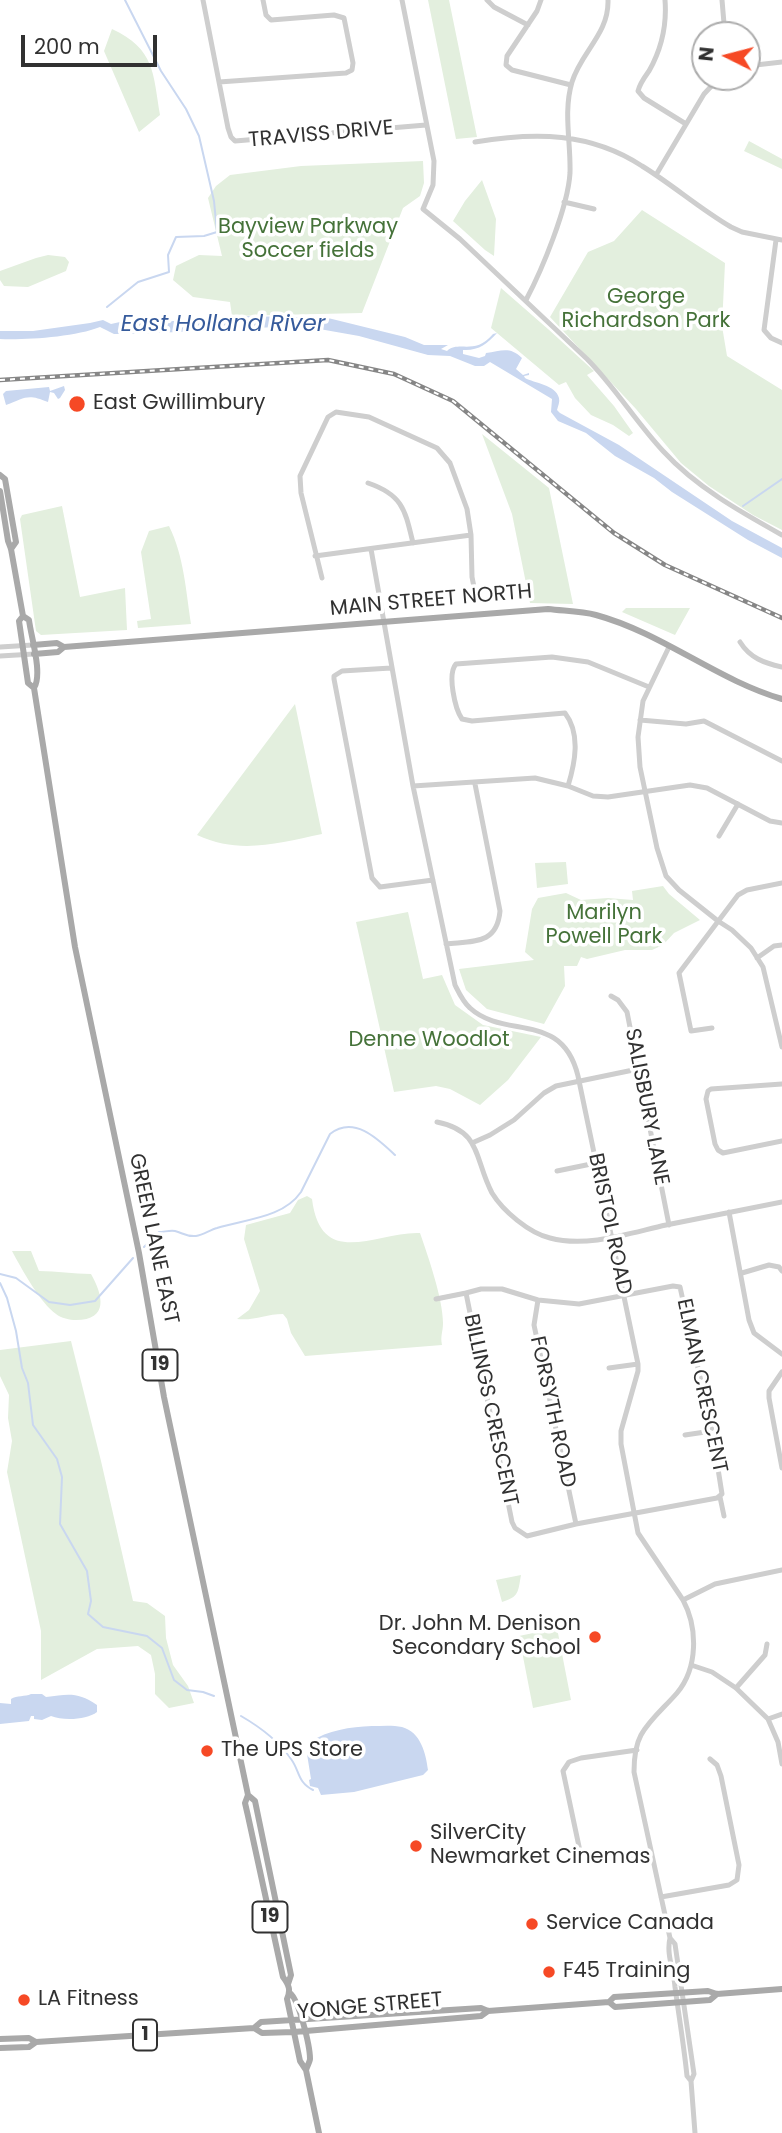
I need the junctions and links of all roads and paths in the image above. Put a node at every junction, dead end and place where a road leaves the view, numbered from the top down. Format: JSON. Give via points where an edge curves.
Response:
{"nodes":[{"id":1,"x":203,"y":0,"type":"edge"},
{"id":2,"x":263,"y":0,"type":"edge"},
{"id":3,"x":401,"y":0,"type":"edge"},
{"id":4,"x":487,"y":0,"type":"edge"},
{"id":5,"x":541,"y":0,"type":"edge"},
{"id":6,"x":608,"y":0,"type":"edge"},
{"id":7,"x":665,"y":0,"type":"edge"},
{"id":8,"x":722,"y":0,"type":"edge"},
{"id":9,"x":724,"y":21,"type":"edge"},
{"id":10,"x":528,"y":25,"type":"junction"},
{"id":11,"x":782,"y":62,"type":"edge"},
{"id":12,"x":761,"y":64,"type":"edge"},
{"id":13,"x":219,"y":82,"type":"junction"},
{"id":14,"x":571,"y":85,"type":"junction"},
{"id":15,"x":707,"y":91,"type":"edge"},
{"id":16,"x":686,"y":124,"type":"junction"},
{"id":17,"x":426,"y":125,"type":"junction"},
{"id":18,"x":568,"y":137,"type":"junction"},
{"id":19,"x":475,"y":142,"type":"dead end"},
{"id":20,"x":656,"y":175,"type":"junction"},
{"id":21,"x":564,"y":202,"type":"junction"},
{"id":22,"x":594,"y":209,"type":"dead end"},
{"id":23,"x":779,"y":240,"type":"edge"},
{"id":24,"x":526,"y":300,"type":"junction"},
{"id":25,"x":782,"y":344,"type":"edge"},
{"id":26,"x":0,"y":475,"type":"edge"},
{"id":27,"x":368,"y":483,"type":"dead end"},
{"id":28,"x":0,"y":491,"type":"edge"},
{"id":29,"x":471,"y":535,"type":"junction"},
{"id":30,"x":782,"y":535,"type":"edge"},
{"id":31,"x":414,"y":543,"type":"junction"},
{"id":32,"x":12,"y":549,"type":"junction"},
{"id":33,"x":371,"y":549,"type":"junction"},
{"id":34,"x":315,"y":556,"type":"junction"},
{"id":35,"x":322,"y":578,"type":"dead end"},
{"id":36,"x":477,"y":602,"type":"dead end"},
{"id":37,"x":23,"y":616,"type":"junction"},
{"id":38,"x":384,"y":623,"type":"junction"},
{"id":39,"x":740,"y":642,"type":"dead end"},
{"id":40,"x":23,"y":645,"type":"junction"},
{"id":41,"x":33,"y":645,"type":"junction"},
{"id":42,"x":0,"y":647,"type":"edge"},
{"id":43,"x":64,"y":647,"type":"junction"},
{"id":44,"x":669,"y":647,"type":"junction"},
{"id":45,"x":25,"y":654,"type":"junction"},
{"id":46,"x":34,"y":654,"type":"junction"},
{"id":47,"x":0,"y":656,"type":"edge"},
{"id":48,"x":782,"y":667,"type":"edge"},
{"id":49,"x":391,"y":668,"type":"junction"},
{"id":50,"x":649,"y":687,"type":"junction"},
{"id":51,"x":34,"y":688,"type":"junction"},
{"id":52,"x":782,"y":699,"type":"edge"},
{"id":53,"x":640,"y":720,"type":"junction"},
{"id":54,"x":782,"y":761,"type":"edge"},
{"id":55,"x":475,"y":784,"type":"junction"},
{"id":56,"x":413,"y":786,"type":"junction"},
{"id":57,"x":568,"y":786,"type":"junction"},
{"id":58,"x":645,"y":793,"type":"junction"},
{"id":59,"x":738,"y":804,"type":"junction"},
{"id":60,"x":782,"y":823,"type":"edge"},
{"id":61,"x":719,"y":836,"type":"dead end"},
{"id":62,"x":433,"y":880,"type":"junction"},
{"id":63,"x":782,"y":883,"type":"edge"},
{"id":64,"x":718,"y":921,"type":"junction"},
{"id":65,"x":446,"y":944,"type":"junction"},
{"id":66,"x":782,"y":945,"type":"edge"},
{"id":67,"x":757,"y":958,"type":"junction"},
{"id":68,"x":611,"y":996,"type":"dead end"},
{"id":69,"x":712,"y":1028,"type":"dead end"},
{"id":70,"x":780,"y":1028,"type":"edge"},
{"id":71,"x":782,"y":1047,"type":"edge"},
{"id":72,"x":638,"y":1069,"type":"junction"},
{"id":73,"x":579,"y":1080,"type":"junction"},
{"id":74,"x":782,"y":1084,"type":"edge"},
{"id":75,"x":436,"y":1122,"type":"dead end"},
{"id":76,"x":782,"y":1141,"type":"edge"},
{"id":77,"x":472,"y":1143,"type":"junction"},
{"id":78,"x":596,"y":1163,"type":"junction"},
{"id":79,"x":557,"y":1171,"type":"dead end"},
{"id":80,"x":782,"y":1202,"type":"edge"},
{"id":81,"x":729,"y":1212,"type":"junction"},
{"id":82,"x":669,"y":1225,"type":"junction"},
{"id":83,"x":612,"y":1237,"type":"junction"},
{"id":84,"x":782,"y":1271,"type":"edge"},
{"id":85,"x":741,"y":1273,"type":"junction"},
{"id":86,"x":466,"y":1293,"type":"junction"},
{"id":87,"x":624,"y":1296,"type":"junction"},
{"id":88,"x":436,"y":1299,"type":"dead end"},
{"id":89,"x":538,"y":1300,"type":"junction"},
{"id":90,"x":782,"y":1354,"type":"edge"},
{"id":91,"x":638,"y":1364,"type":"junction"},
{"id":92,"x":609,"y":1368,"type":"dead end"},
{"id":93,"x":782,"y":1372,"type":"edge"},
{"id":94,"x":712,"y":1431,"type":"junction"},
{"id":95,"x":685,"y":1435,"type":"dead end"},
{"id":96,"x":782,"y":1468,"type":"edge"},
{"id":97,"x":720,"y":1497,"type":"junction"},
{"id":98,"x":635,"y":1512,"type":"junction"},
{"id":99,"x":724,"y":1516,"type":"dead end"},
{"id":100,"x":576,"y":1524,"type":"junction"},
{"id":101,"x":782,"y":1570,"type":"edge"},
{"id":102,"x":683,"y":1600,"type":"junction"},
{"id":103,"x":767,"y":1644,"type":"dead end"},
{"id":104,"x":691,"y":1665,"type":"junction"},
{"id":105,"x":736,"y":1688,"type":"junction"},
{"id":106,"x":782,"y":1714,"type":"edge"},
{"id":107,"x":768,"y":1719,"type":"junction"},
{"id":108,"x":637,"y":1751,"type":"junction"},
{"id":109,"x":710,"y":1759,"type":"dead end"},
{"id":110,"x":782,"y":1765,"type":"edge"},
{"id":111,"x":652,"y":1858,"type":"junction"},
{"id":112,"x":661,"y":1897,"type":"junction"},
{"id":113,"x":782,"y":1989,"type":"edge"},
{"id":114,"x":679,"y":1992,"type":"junction"},
{"id":115,"x":290,"y":1993,"type":"junction"},
{"id":116,"x":716,"y":1994,"type":"junction"},
{"id":117,"x":609,"y":2002,"type":"junction"},
{"id":118,"x":680,"y":2002,"type":"junction"},
{"id":119,"x":488,"y":2011,"type":"junction"},
{"id":120,"x":292,"y":2020,"type":"junction"},
{"id":121,"x":302,"y":2020,"type":"junction"},
{"id":122,"x":254,"y":2028,"type":"junction"},
{"id":123,"x":304,"y":2031,"type":"junction"},
{"id":124,"x":294,"y":2032,"type":"junction"},
{"id":125,"x":0,"y":2039,"type":"edge"},
{"id":126,"x":36,"y":2042,"type":"junction"},
{"id":127,"x":0,"y":2048,"type":"edge"},
{"id":128,"x":306,"y":2070,"type":"junction"},
{"id":129,"x":319,"y":2133,"type":"edge"},
{"id":130,"x":695,"y":2133,"type":"edge"}],
"edges":[{"from":1,"to":13,"type":"street","name":"TRAVISS DRIVE"},
{"from":2,"to":13,"type":"street","via":[[271,20],[344,18],[352,70]]},
{"from":3,"to":17,"type":"street"},
{"from":4,"to":10,"type":"street"},
{"from":5,"to":10,"type":"street"},
{"from":6,"to":14,"type":"street","via":[[606,22]]},
{"from":7,"to":16,"type":"street","via":[[662,43],[638,91]]},
{"from":8,"to":9,"type":"street"},
{"from":10,"to":14,"type":"street","via":[[507,56],[508,68]]},
{"from":11,"to":12,"type":"street"},
{"from":13,"to":17,"type":"street","name":"TRAVISS DRIVE","via":[[229,133],[235,141]]},
{"from":14,"to":18,"type":"street"},
{"from":15,"to":16,"type":"street"},
{"from":16,"to":20,"type":"street"},
{"from":17,"to":24,"type":"street","via":[[434,175],[423,209]]},
{"from":18,"to":19,"type":"street","via":[[530,135]]},
{"from":18,"to":20,"type":"street","via":[[615,151]]},
{"from":18,"to":21,"type":"street","via":[[570,175]]},
{"from":20,"to":23,"type":"street","via":[[731,227]]},
{"from":21,"to":22,"type":"street"},
{"from":21,"to":24,"type":"street"},
{"from":23,"to":25,"type":"street","via":[[764,330]]},
{"from":24,"to":30,"type":"street","via":[[604,377],[677,466],[712,494]]},
{"from":26,"to":32,"type":"main road","name":"GREEN LANE EAST","number":"19","via":[[5,479],[16,541]]},
{"from":27,"to":31,"type":"street","via":[[397,500],[406,512]]},
{"from":28,"to":32,"type":"main road","name":"GREEN LANE EAST","number":"19"},
{"from":29,"to":31,"type":"street"},
{"from":29,"to":34,"type":"street","via":[[450,463],[437,448],[369,417],[336,412],[328,417],[300,476]]},
{"from":29,"to":36,"type":"street"},
{"from":31,"to":33,"type":"street"},
{"from":32,"to":37,"type":"main road","name":"GREEN LANE EAST","number":"19"},
{"from":33,"to":34,"type":"street"},
{"from":33,"to":38,"type":"street","name":"BRISTOL ROAD"},
{"from":34,"to":35,"type":"street"},
{"from":37,"to":40,"type":"main road","name":"GREEN LANE EAST","number":"19","via":[[19,621]]},
{"from":37,"to":41,"type":"main road","name":"GREEN LANE EAST","number":"19","via":[[29,620]]},
{"from":38,"to":43,"type":"main road","name":"MAIN STREET NORTH"},
{"from":38,"to":44,"type":"main road","name":"MAIN STREET NORTH","via":[[548,609],[596,615]]},
{"from":38,"to":49,"type":"street","name":"BRISTOL ROAD"},
{"from":39,"to":48,"type":"street","via":[[747,653]]},
{"from":40,"to":41,"type":"street"},
{"from":40,"to":42,"type":"street"},
{"from":40,"to":45,"type":"main road","name":"GREEN LANE EAST","number":"19"},
{"from":41,"to":43,"type":"main road","name":"MAIN STREET NORTH","via":[[57,643]]},
{"from":41,"to":46,"type":"main road","name":"GREEN LANE EAST","number":"19"},
{"from":43,"to":46,"type":"main road","name":"MAIN STREET NORTH","via":[[58,652]]},
{"from":44,"to":50,"type":"street"},
{"from":44,"to":52,"type":"main road","name":"MAIN STREET NORTH","via":[[756,692]]},
{"from":45,"to":46,"type":"street"},
{"from":45,"to":47,"type":"street"},
{"from":45,"to":51,"type":"main road","name":"GREEN LANE EAST","number":"19","via":[[28,683]]},
{"from":46,"to":51,"type":"main road","name":"GREEN LANE EAST","number":"19","via":[[38,682]]},
{"from":49,"to":56,"type":"street","name":"BRISTOL ROAD"},
{"from":49,"to":62,"type":"street","via":[[342,671],[334,676],[372,878],[380,887]]},
{"from":50,"to":53,"type":"street"},
{"from":50,"to":57,"type":"street","via":[[588,663],[552,657],[456,664],[452,668],[462,719],[565,713],[576,747]]},
{"from":51,"to":115,"type":"main road","name":"GREEN LANE EAST","number":"19","via":[[75,947],[248,1795],[245,1802]]},
{"from":53,"to":54,"type":"street","via":[[686,724],[704,719]]},
{"from":53,"to":58,"type":"street"},
{"from":55,"to":56,"type":"street"},
{"from":55,"to":57,"type":"street","via":[[535,778]]},
{"from":55,"to":65,"type":"street","via":[[499,918],[490,936],[481,941]]},
{"from":56,"to":62,"type":"street","name":"BRISTOL ROAD"},
{"from":57,"to":58,"type":"street","via":[[593,796]]},
{"from":58,"to":59,"type":"street","via":[[691,785]]},
{"from":58,"to":64,"type":"street","via":[[666,876]]},
{"from":59,"to":60,"type":"street"},
{"from":59,"to":61,"type":"street"},
{"from":62,"to":65,"type":"street","name":"BRISTOL ROAD"},
{"from":63,"to":64,"type":"street","via":[[743,892]]},
{"from":64,"to":67,"type":"street"},
{"from":64,"to":69,"type":"street","via":[[679,973],[691,1031]]},
{"from":65,"to":73,"type":"street","name":"BRISTOL ROAD","via":[[455,985],[471,1009],[486,1018],[554,1038],[575,1064]]},
{"from":66,"to":67,"type":"street"},
{"from":67,"to":70,"type":"street"},
{"from":68,"to":72,"type":"street","name":"SALISBURY LANE","via":[[627,1012]]},
{"from":70,"to":71,"type":"street"},
{"from":72,"to":73,"type":"street"},
{"from":72,"to":82,"type":"street","name":"SALISBURY LANE"},
{"from":73,"to":77,"type":"street","via":[[544,1093],[513,1120]]},
{"from":73,"to":78,"type":"street","name":"BRISTOL ROAD"},
{"from":74,"to":76,"type":"street","via":[[711,1089],[706,1099],[715,1144],[723,1153]]},
{"from":75,"to":77,"type":"street","via":[[462,1131]]},
{"from":77,"to":83,"type":"street","via":[[492,1192],[505,1211],[524,1224],[548,1238],[575,1242]]},
{"from":78,"to":79,"type":"street"},
{"from":78,"to":83,"type":"street","name":"BRISTOL ROAD"},
{"from":80,"to":81,"type":"street"},
{"from":81,"to":82,"type":"street"},
{"from":81,"to":85,"type":"street"},
{"from":82,"to":83,"type":"street"},
{"from":83,"to":87,"type":"street","name":"BRISTOL ROAD"},
{"from":84,"to":85,"type":"street","via":[[769,1265]]},
{"from":85,"to":90,"type":"street","via":[[754,1333]]},
{"from":86,"to":88,"type":"street","name":"BILLINGS CRESCENT"},
{"from":86,"to":89,"type":"street","name":"BILLINGS CRESCENT","via":[[502,1289]]},
{"from":86,"to":100,"type":"street","name":"BILLINGS CRESCENT","via":[[515,1528],[527,1536]]},
{"from":87,"to":89,"type":"street","name":"BILLINGS CRESCENT","via":[[579,1304]]},
{"from":87,"to":91,"type":"street","name":"BRISTOL ROAD"},
{"from":87,"to":94,"type":"street","name":"ELMAN CRESCENT","via":[[680,1287]]},
{"from":89,"to":100,"type":"street","name":"FORSYTH ROAD","via":[[534,1325]]},
{"from":91,"to":92,"type":"street"},
{"from":91,"to":98,"type":"street","name":"BRISTOL ROAD","via":[[621,1431]]},
{"from":93,"to":96,"type":"street","via":[[769,1398]]},
{"from":94,"to":95,"type":"street"},
{"from":94,"to":97,"type":"street","name":"ELMAN CRESCENT"},
{"from":97,"to":98,"type":"street","name":"ELMAN CRESCENT"},
{"from":97,"to":99,"type":"street"},
{"from":98,"to":100,"type":"street","name":"BILLINGS CRESCENT"},
{"from":98,"to":102,"type":"street","name":"BRISTOL ROAD","via":[[638,1533]]},
{"from":101,"to":102,"type":"street","via":[[715,1584]]},
{"from":102,"to":104,"type":"street","name":"BRISTOL ROAD","via":[[694,1639]]},
{"from":103,"to":105,"type":"street","via":[[761,1661]]},
{"from":104,"to":105,"type":"street"},
{"from":104,"to":108,"type":"street","name":"BRISTOL ROAD","via":[[680,1690],[640,1737]]},
{"from":105,"to":107,"type":"street"},
{"from":106,"to":107,"type":"street"},
{"from":107,"to":110,"type":"street"},
{"from":108,"to":111,"type":"street","name":"BRISTOL ROAD","via":[[634,1772]]},
{"from":108,"to":111,"type":"street","via":[[580,1758],[569,1762],[563,1771],[585,1861]]},
{"from":109,"to":112,"type":"street","via":[[721,1776],[739,1865],[737,1880]]},
{"from":111,"to":112,"type":"street","name":"BRISTOL ROAD"},
{"from":112,"to":114,"type":"street","name":"BRISTOL ROAD"},
{"from":113,"to":116,"type":"main road","name":"YONGE STREET","number":"1"},
{"from":114,"to":116,"type":"main road","name":"YONGE STREET","number":"1"},
{"from":114,"to":117,"type":"main road","name":"YONGE STREET","number":"1","via":[[614,1997]]},
{"from":114,"to":118,"type":"street","name":"BRISTOL ROAD"},
{"from":115,"to":120,"type":"main road","name":"GREEN LANE EAST","number":"19"},
{"from":115,"to":121,"type":"main road","name":"GREEN LANE EAST","number":"19","via":[[296,1997]]},
{"from":116,"to":118,"type":"main road","name":"YONGE STREET","number":"1","via":[[710,2000]]},
{"from":117,"to":118,"type":"main road","name":"YONGE STREET","number":"1","via":[[615,2007]]},
{"from":117,"to":119,"type":"main road","name":"YONGE STREET","number":"1"},
{"from":118,"to":130,"type":"street","name":"BRISTOL ROAD"},
{"from":119,"to":121,"type":"main road","name":"YONGE STREET","number":"1"},
{"from":119,"to":123,"type":"main road","name":"YONGE STREET","number":"1","via":[[481,2016]]},
{"from":120,"to":121,"type":"main road","name":"YONGE STREET","number":"1"},
{"from":120,"to":122,"type":"main road","name":"YONGE STREET","number":"1","via":[[261,2022]]},
{"from":120,"to":124,"type":"main road","number":"19"},
{"from":121,"to":123,"type":"main road","number":"19"},
{"from":122,"to":124,"type":"main road","name":"YONGE STREET","number":"1","via":[[262,2033]]},
{"from":122,"to":126,"type":"main road","name":"YONGE STREET","number":"1"},
{"from":123,"to":124,"type":"main road","name":"YONGE STREET","number":"1"},
{"from":123,"to":128,"type":"main road","number":"19","via":[[310,2060]]},
{"from":124,"to":128,"type":"main road","number":"19"},
{"from":125,"to":126,"type":"main road","name":"YONGE STREET","number":"1"},
{"from":126,"to":127,"type":"main road","name":"YONGE STREET","number":"1","via":[[29,2047]]},
{"from":128,"to":129,"type":"main road","number":"19"}]}
